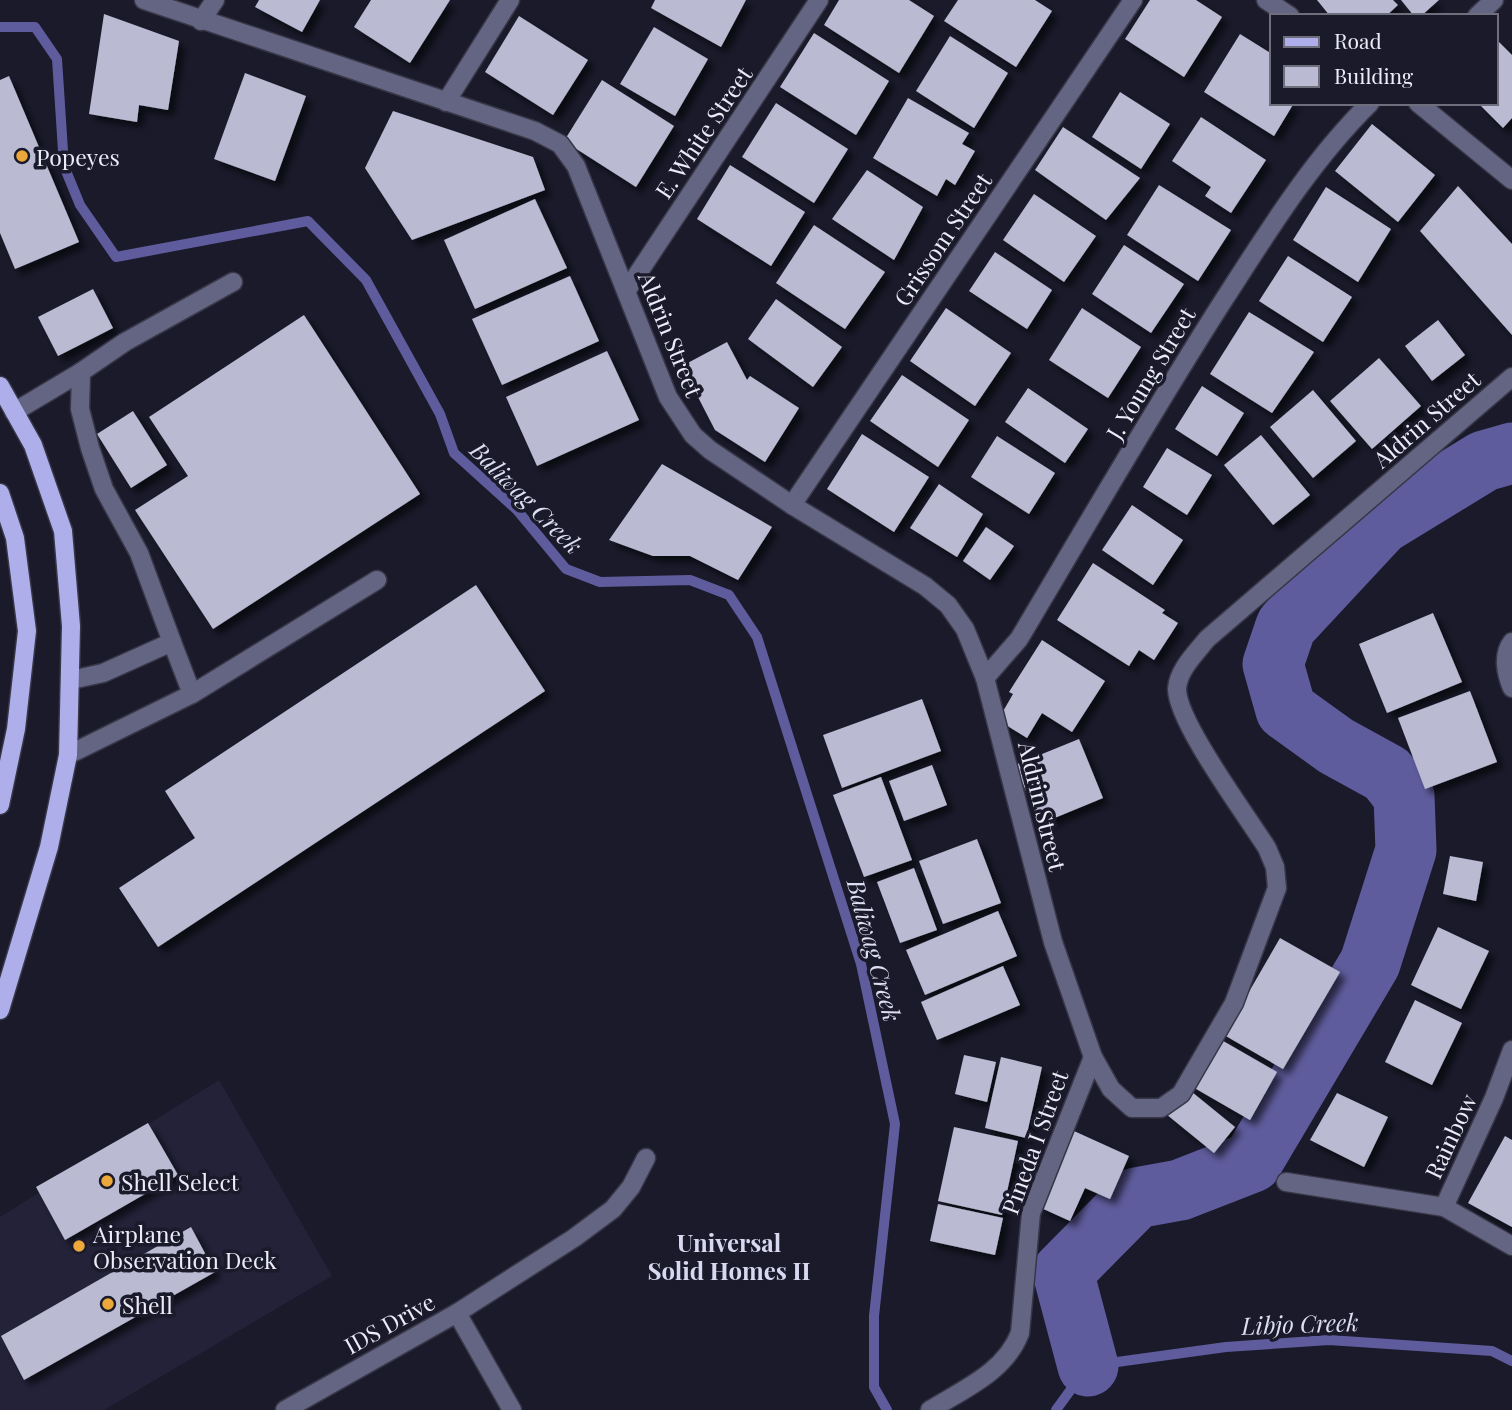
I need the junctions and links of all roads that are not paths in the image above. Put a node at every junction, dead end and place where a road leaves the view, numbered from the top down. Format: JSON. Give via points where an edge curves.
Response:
{"nodes":[{"id":1,"x":144,"y":0,"type":"edge"},
{"id":2,"x":215,"y":0,"type":"edge"},
{"id":3,"x":510,"y":0,"type":"edge"},
{"id":4,"x":819,"y":0,"type":"edge"},
{"id":5,"x":1133,"y":0,"type":"edge"},
{"id":6,"x":1266,"y":0,"type":"edge"},
{"id":7,"x":1494,"y":0,"type":"edge"},
{"id":8,"x":1287,"y":14,"type":"edge"},
{"id":9,"x":1479,"y":14,"type":"edge"},
{"id":10,"x":201,"y":22,"type":"junction"},
{"id":11,"x":446,"y":102,"type":"junction"},
{"id":12,"x":1368,"y":105,"type":"edge"},
{"id":13,"x":1420,"y":105,"type":"edge"},
{"id":14,"x":1512,"y":180,"type":"edge"},
{"id":15,"x":233,"y":282,"type":"dead end"},
{"id":16,"x":627,"y":290,"type":"junction"},
{"id":17,"x":80,"y":372,"type":"junction"},
{"id":18,"x":1512,"y":377,"type":"edge"},
{"id":19,"x":0,"y":386,"type":"edge"},
{"id":20,"x":14,"y":412,"type":"junction"},
{"id":21,"x":0,"y":493,"type":"edge"},
{"id":22,"x":792,"y":505,"type":"junction"},
{"id":23,"x":377,"y":580,"type":"dead end"},
{"id":24,"x":172,"y":642,"type":"junction"},
{"id":25,"x":1512,"y":642,"type":"edge"},
{"id":26,"x":985,"y":678,"type":"junction"},
{"id":27,"x":71,"y":680,"type":"junction"},
{"id":28,"x":1512,"y":688,"type":"edge"},
{"id":29,"x":192,"y":694,"type":"junction"},
{"id":30,"x":68,"y":755,"type":"junction"},
{"id":31,"x":0,"y":805,"type":"edge"},
{"id":32,"x":0,"y":1010,"type":"edge"},
{"id":33,"x":1512,"y":1050,"type":"edge"},
{"id":34,"x":1093,"y":1057,"type":"junction"},
{"id":35,"x":646,"y":1158,"type":"dead end"},
{"id":36,"x":1286,"y":1182,"type":"dead end"},
{"id":37,"x":1444,"y":1207,"type":"junction"},
{"id":38,"x":1512,"y":1246,"type":"edge"},
{"id":39,"x":457,"y":1313,"type":"junction"},
{"id":40,"x":285,"y":1410,"type":"edge"},
{"id":41,"x":512,"y":1410,"type":"edge"},
{"id":42,"x":930,"y":1410,"type":"edge"}],
"edges":[{"from":1,"to":10,"type":"street","name":"Aldrin Street"},
{"from":2,"to":10,"type":"street"},
{"from":3,"to":11,"type":"street"},
{"from":4,"to":16,"type":"street","name":"E. White Street"},
{"from":5,"to":22,"type":"street","name":"Grissom Street"},
{"from":6,"to":8,"type":"street"},
{"from":7,"to":9,"type":"street"},
{"from":10,"to":11,"type":"street","name":"Aldrin Street"},
{"from":11,"to":16,"type":"street","name":"Aldrin Street","via":[[535,131],[560,144],[576,166]]},
{"from":12,"to":26,"type":"street","name":"J. Young Street","via":[[1339,134],[1271,227],[1189,354],[1019,639]]},
{"from":13,"to":14,"type":"street"},
{"from":15,"to":17,"type":"street"},
{"from":16,"to":22,"type":"street","name":"Aldrin Street","via":[[679,418],[710,450]]},
{"from":17,"to":20,"type":"street"},
{"from":17,"to":24,"type":"street","via":[[80,409],[90,448],[104,489],[139,553]]},
{"from":18,"to":34,"type":"street","name":"Aldrin Street","via":[[1207,639],[1184,670],[1177,688],[1181,706],[1267,848],[1277,888],[1234,1003],[1181,1094],[1161,1108],[1132,1108],[1111,1089]]},
{"from":19,"to":20,"type":"main road"},
{"from":20,"to":27,"type":"main road","via":[[33,445],[63,531]]},
{"from":21,"to":31,"type":"main road","via":[[15,538],[27,631],[16,729]]},
{"from":22,"to":26,"type":"street","name":"Aldrin Street","via":[[925,586],[948,605],[965,629]]},
{"from":23,"to":29,"type":"street"},
{"from":24,"to":27,"type":"street","via":[[103,673]]},
{"from":24,"to":29,"type":"street"},
{"from":25,"to":28,"type":"street","via":[[1507,650],[1507,675]]},
{"from":26,"to":34,"type":"street","name":"Aldrin Street","via":[[1053,942]]},
{"from":27,"to":30,"type":"main road"},
{"from":29,"to":30,"type":"street"},
{"from":30,"to":32,"type":"main road","via":[[49,847]]},
{"from":33,"to":37,"type":"street","name":"Rainbow"},
{"from":34,"to":42,"type":"street","name":"Pineda I Street","via":[[1031,1213],[1020,1333],[1014,1348],[984,1378]]},
{"from":35,"to":39,"type":"street","via":[[613,1209]]},
{"from":36,"to":37,"type":"street"},
{"from":37,"to":38,"type":"street","name":"Rainbow"},
{"from":39,"to":40,"type":"street","name":"IDS Drive"},
{"from":39,"to":41,"type":"street","name":"IDS Drive"}]}
